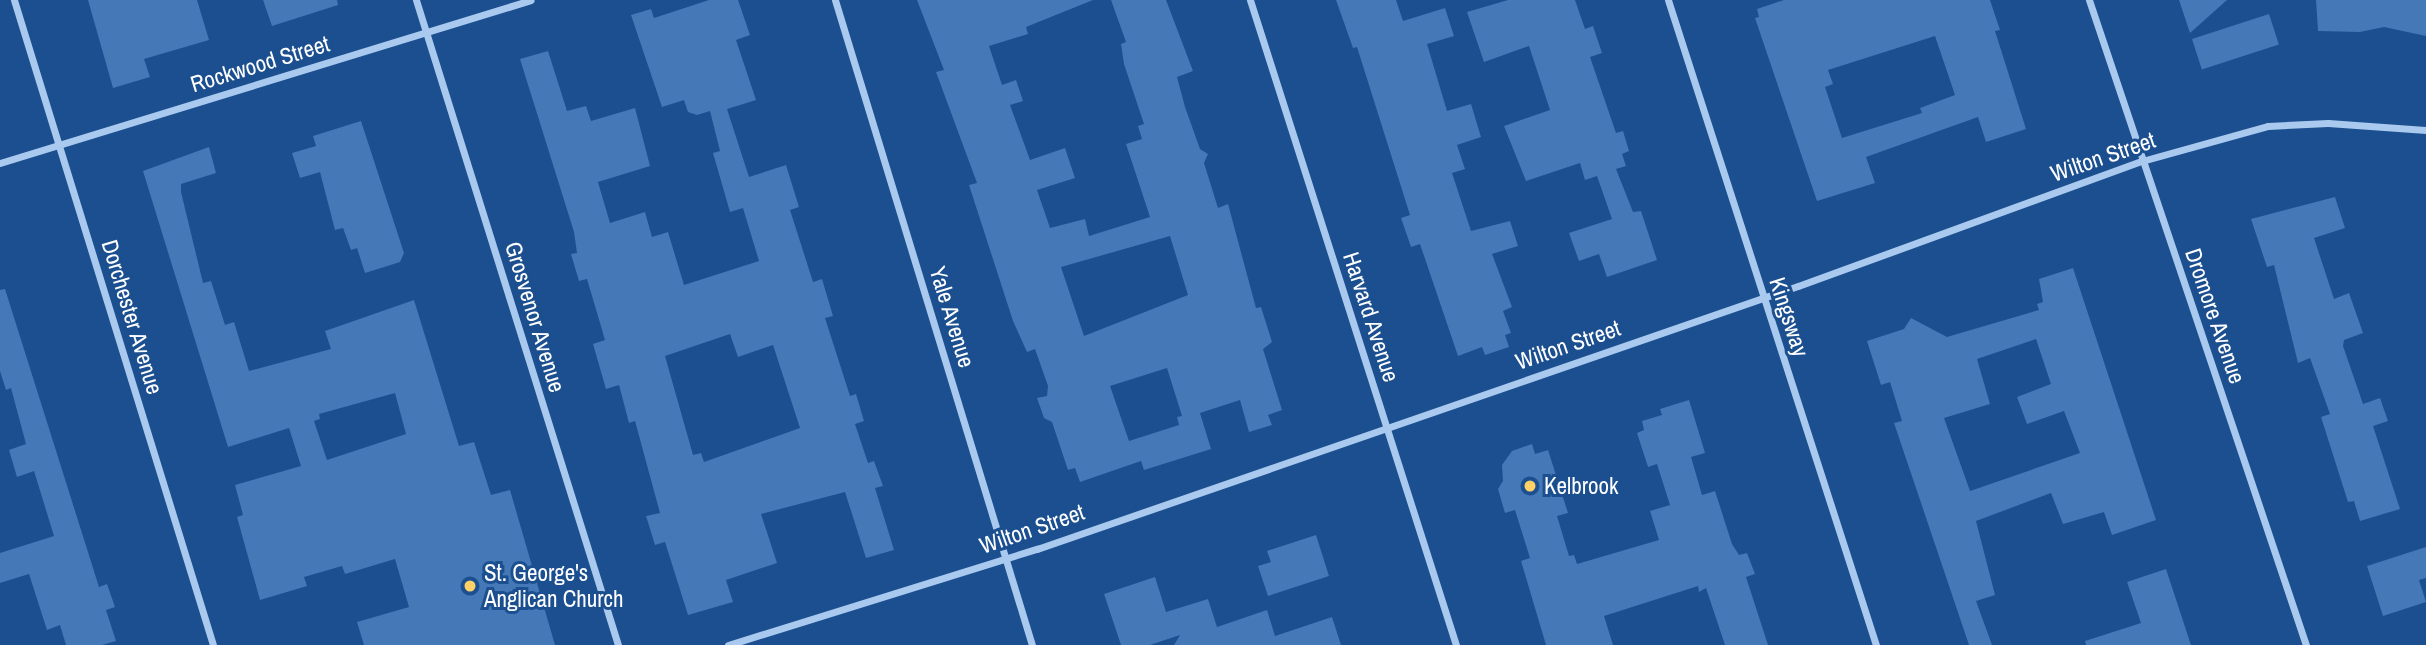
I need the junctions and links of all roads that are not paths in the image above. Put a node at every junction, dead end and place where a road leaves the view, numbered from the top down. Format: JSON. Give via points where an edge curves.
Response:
{"nodes":[{"id":1,"x":14,"y":0,"type":"edge"},
{"id":2,"x":416,"y":0,"type":"edge"},
{"id":3,"x":531,"y":0,"type":"edge"},
{"id":4,"x":835,"y":0,"type":"edge"},
{"id":5,"x":1250,"y":0,"type":"edge"},
{"id":6,"x":1668,"y":0,"type":"edge"},
{"id":7,"x":2089,"y":0,"type":"edge"},
{"id":8,"x":426,"y":33,"type":"junction"},
{"id":9,"x":2426,"y":130,"type":"edge"},
{"id":10,"x":59,"y":144,"type":"junction"},
{"id":11,"x":2143,"y":161,"type":"junction"},
{"id":12,"x":0,"y":163,"type":"edge"},
{"id":13,"x":1762,"y":298,"type":"junction"},
{"id":14,"x":1386,"y":429,"type":"junction"},
{"id":15,"x":1006,"y":558,"type":"junction"},
{"id":16,"x":214,"y":645,"type":"edge"},
{"id":17,"x":618,"y":645,"type":"edge"},
{"id":18,"x":728,"y":645,"type":"edge"},
{"id":19,"x":1032,"y":645,"type":"edge"},
{"id":20,"x":1456,"y":645,"type":"edge"},
{"id":21,"x":1876,"y":645,"type":"edge"},
{"id":22,"x":2306,"y":645,"type":"edge"}],
"edges":[{"from":1,"to":10,"type":"street","name":"Dorchester Avenue"},
{"from":2,"to":8,"type":"street","name":"Grosvenor Avenue"},
{"from":3,"to":8,"type":"street","name":"Rockwood Street"},
{"from":4,"to":15,"type":"street","name":"Yale Avenue"},
{"from":5,"to":14,"type":"street","name":"Harvard Avenue"},
{"from":6,"to":13,"type":"street","name":"Kingsway"},
{"from":7,"to":11,"type":"street","name":"Dromore Avenue"},
{"from":8,"to":10,"type":"street","name":"Rockwood Street"},
{"from":8,"to":17,"type":"street","name":"Grosvenor Avenue"},
{"from":9,"to":11,"type":"street","name":"Wilton Street","via":[[2328,123],[2268,126]]},
{"from":10,"to":12,"type":"street","name":"Rockwood Street"},
{"from":10,"to":16,"type":"street","name":"Dorchester Avenue"},
{"from":11,"to":13,"type":"street","name":"Wilton Street"},
{"from":11,"to":22,"type":"street","name":"Dromore Avenue"},
{"from":13,"to":14,"type":"street","name":"Wilton Street"},
{"from":13,"to":21,"type":"street","name":"Kingsway"},
{"from":14,"to":15,"type":"street","name":"Wilton Street"},
{"from":14,"to":20,"type":"street","name":"Harvard Avenue"},
{"from":15,"to":18,"type":"street","name":"Wilton Street"},
{"from":15,"to":19,"type":"street","name":"Yale Avenue"}]}
